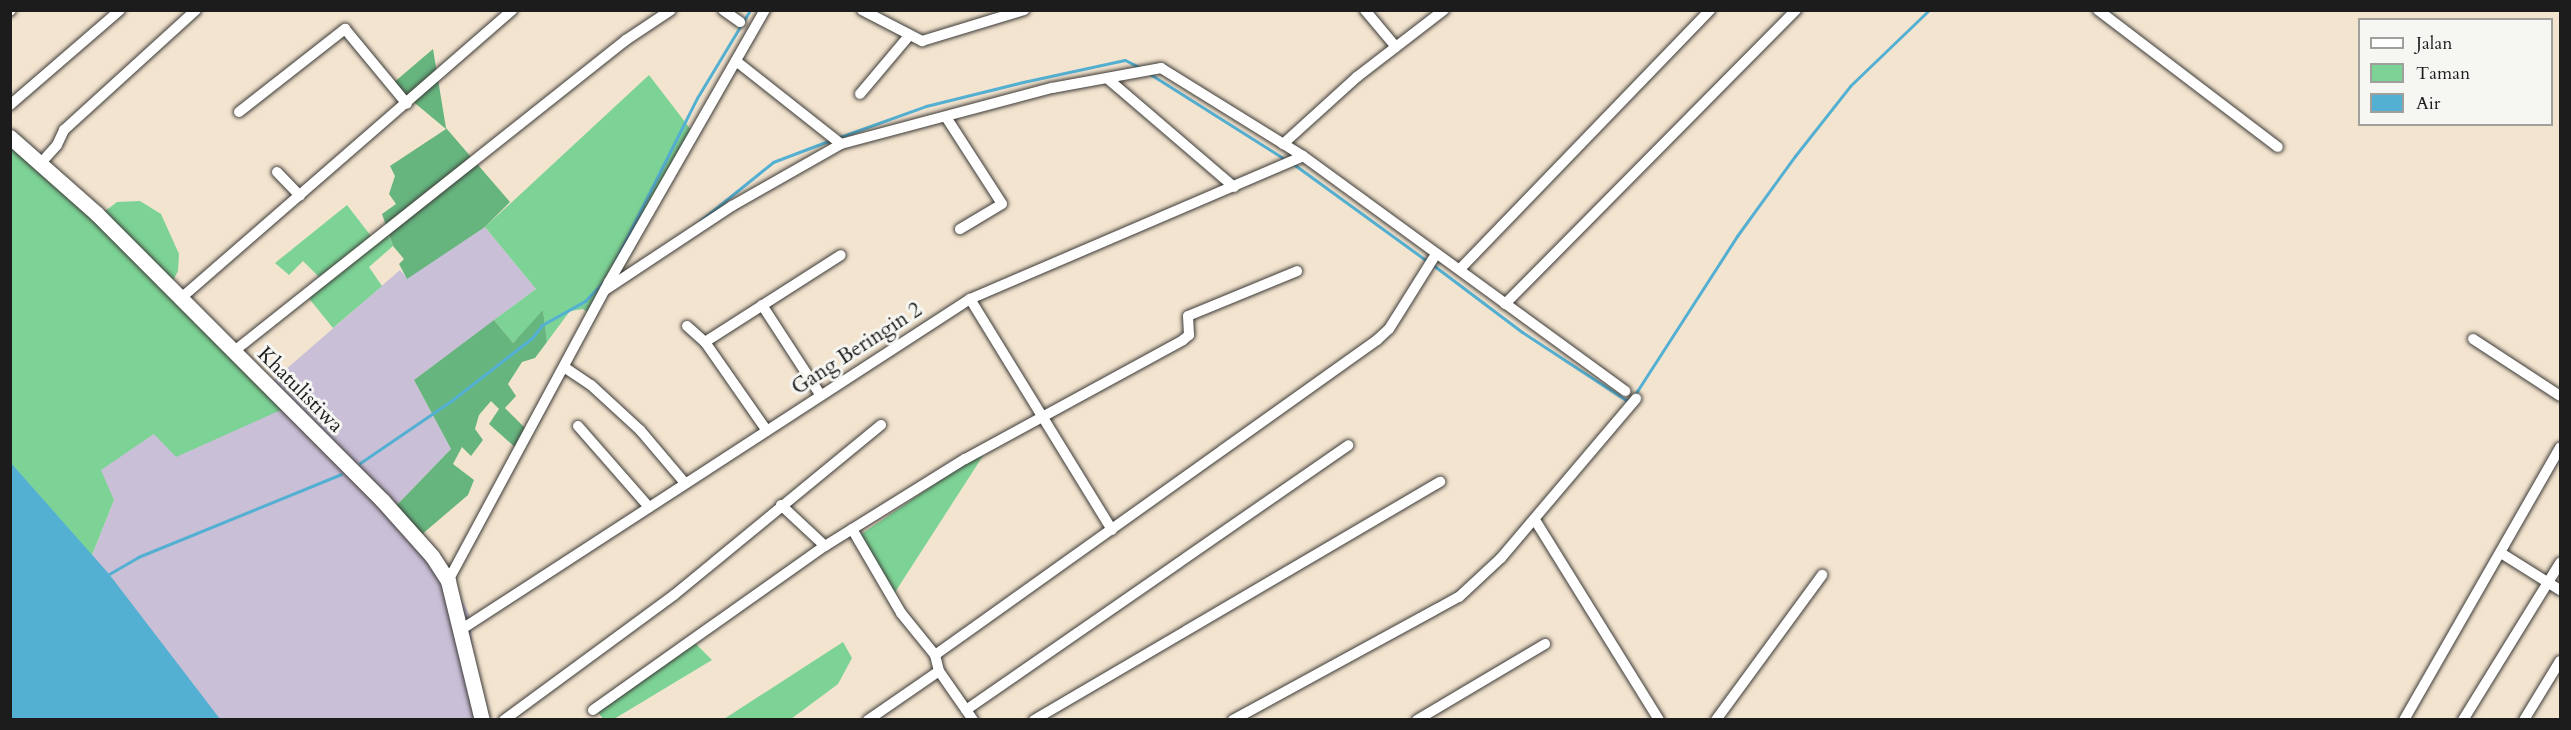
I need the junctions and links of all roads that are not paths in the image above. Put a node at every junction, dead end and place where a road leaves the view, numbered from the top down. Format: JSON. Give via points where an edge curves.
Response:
{"nodes":[{"id":1,"x":120,"y":10,"type":"edge"},
{"id":2,"x":196,"y":10,"type":"edge"},
{"id":3,"x":512,"y":10,"type":"edge"},
{"id":4,"x":670,"y":10,"type":"edge"},
{"id":5,"x":723,"y":10,"type":"edge"},
{"id":6,"x":765,"y":10,"type":"edge"},
{"id":7,"x":1024,"y":10,"type":"edge"},
{"id":8,"x":1365,"y":10,"type":"edge"},
{"id":9,"x":1444,"y":10,"type":"edge"},
{"id":10,"x":1710,"y":10,"type":"edge"},
{"id":11,"x":1796,"y":10,"type":"edge"},
{"id":12,"x":2097,"y":10,"type":"edge"},
{"id":13,"x":869,"y":12,"type":"edge"},
{"id":14,"x":740,"y":22,"type":"dead end"},
{"id":15,"x":908,"y":37,"type":"junction"},
{"id":16,"x":1396,"y":47,"type":"junction"},
{"id":17,"x":736,"y":61,"type":"junction"},
{"id":18,"x":1108,"y":79,"type":"junction"},
{"id":19,"x":861,"y":94,"type":"dead end"},
{"id":20,"x":407,"y":104,"type":"junction"},
{"id":21,"x":10,"y":105,"type":"edge"},
{"id":22,"x":239,"y":112,"type":"dead end"},
{"id":23,"x":946,"y":117,"type":"junction"},
{"id":24,"x":10,"y":137,"type":"edge"},
{"id":25,"x":839,"y":143,"type":"junction"},
{"id":26,"x":1283,"y":144,"type":"junction"},
{"id":27,"x":2278,"y":147,"type":"dead end"},
{"id":28,"x":1294,"y":161,"type":"junction"},
{"id":29,"x":40,"y":164,"type":"junction"},
{"id":30,"x":277,"y":172,"type":"dead end"},
{"id":31,"x":1234,"y":187,"type":"junction"},
{"id":32,"x":300,"y":196,"type":"junction"},
{"id":33,"x":960,"y":229,"type":"dead end"},
{"id":34,"x":840,"y":255,"type":"dead end"},
{"id":35,"x":1435,"y":256,"type":"junction"},
{"id":36,"x":1460,"y":269,"type":"junction"},
{"id":37,"x":1297,"y":271,"type":"dead end"},
{"id":38,"x":607,"y":287,"type":"junction"},
{"id":39,"x":970,"y":298,"type":"junction"},
{"id":40,"x":180,"y":299,"type":"junction"},
{"id":41,"x":1505,"y":304,"type":"junction"},
{"id":42,"x":762,"y":305,"type":"junction"},
{"id":43,"x":687,"y":326,"type":"dead end"},
{"id":44,"x":2473,"y":339,"type":"dead end"},
{"id":45,"x":705,"y":342,"type":"junction"},
{"id":46,"x":233,"y":352,"type":"junction"},
{"id":47,"x":564,"y":367,"type":"junction"},
{"id":48,"x":1625,"y":391,"type":"dead end"},
{"id":49,"x":821,"y":396,"type":"junction"},
{"id":50,"x":2560,"y":396,"type":"edge"},
{"id":51,"x":1636,"y":399,"type":"dead end"},
{"id":52,"x":1042,"y":417,"type":"junction"},
{"id":53,"x":880,"y":424,"type":"dead end"},
{"id":54,"x":578,"y":426,"type":"dead end"},
{"id":55,"x":767,"y":431,"type":"junction"},
{"id":56,"x":1348,"y":445,"type":"dead end"},
{"id":57,"x":2560,"y":448,"type":"edge"},
{"id":58,"x":1440,"y":482,"type":"dead end"},
{"id":59,"x":685,"y":483,"type":"junction"},
{"id":60,"x":781,"y":505,"type":"junction"},
{"id":61,"x":649,"y":507,"type":"junction"},
{"id":62,"x":1534,"y":520,"type":"junction"},
{"id":63,"x":852,"y":529,"type":"junction"},
{"id":64,"x":1112,"y":530,"type":"junction"},
{"id":65,"x":825,"y":546,"type":"junction"},
{"id":66,"x":2501,"y":553,"type":"junction"},
{"id":67,"x":2560,"y":564,"type":"edge"},
{"id":68,"x":1822,"y":575,"type":"dead end"},
{"id":69,"x":448,"y":580,"type":"junction"},
{"id":70,"x":2550,"y":583,"type":"junction"},
{"id":71,"x":2560,"y":590,"type":"edge"},
{"id":72,"x":462,"y":630,"type":"junction"},
{"id":73,"x":1545,"y":644,"type":"dead end"},
{"id":74,"x":935,"y":655,"type":"junction"},
{"id":75,"x":2560,"y":661,"type":"edge"},
{"id":76,"x":939,"y":671,"type":"junction"},
{"id":77,"x":593,"y":710,"type":"dead end"},
{"id":78,"x":966,"y":710,"type":"junction"},
{"id":79,"x":483,"y":720,"type":"edge"},
{"id":80,"x":504,"y":720,"type":"edge"},
{"id":81,"x":868,"y":720,"type":"edge"},
{"id":82,"x":973,"y":720,"type":"edge"},
{"id":83,"x":1034,"y":720,"type":"edge"},
{"id":84,"x":1233,"y":720,"type":"edge"},
{"id":85,"x":1417,"y":720,"type":"edge"},
{"id":86,"x":1659,"y":720,"type":"edge"},
{"id":87,"x":1716,"y":720,"type":"edge"},
{"id":88,"x":2404,"y":720,"type":"edge"},
{"id":89,"x":2463,"y":720,"type":"edge"},
{"id":90,"x":2524,"y":720,"type":"edge"}],
"edges":[{"from":1,"to":21,"type":"street"},
{"from":2,"to":29,"type":"street","via":[[64,130]]},
{"from":3,"to":20,"type":"street"},
{"from":4,"to":46,"type":"street","via":[[626,40]]},
{"from":5,"to":14,"type":"street"},
{"from":6,"to":17,"type":"street"},
{"from":7,"to":15,"type":"street","via":[[922,41]]},
{"from":8,"to":16,"type":"street"},
{"from":9,"to":16,"type":"street"},
{"from":10,"to":36,"type":"street"},
{"from":11,"to":41,"type":"street"},
{"from":12,"to":27,"type":"street"},
{"from":13,"to":15,"type":"street"},
{"from":15,"to":19,"type":"street"},
{"from":16,"to":26,"type":"street"},
{"from":17,"to":25,"type":"street"},
{"from":17,"to":38,"type":"street"},
{"from":18,"to":23,"type":"street","via":[[1052,88]]},
{"from":18,"to":26,"type":"street","via":[[1157,67]]},
{"from":18,"to":31,"type":"street"},
{"from":20,"to":22,"type":"street","via":[[345,29]]},
{"from":20,"to":32,"type":"street"},
{"from":23,"to":25,"type":"street"},
{"from":23,"to":33,"type":"street","via":[[1002,204]]},
{"from":24,"to":29,"type":"highway","name":"Khatulistiwa"},
{"from":25,"to":38,"type":"street"},
{"from":26,"to":28,"type":"street"},
{"from":28,"to":31,"type":"street","name":"Gang Beringin 2"},
{"from":28,"to":35,"type":"street"},
{"from":29,"to":40,"type":"highway","name":"Khatulistiwa"},
{"from":30,"to":32,"type":"street"},
{"from":31,"to":39,"type":"street","name":"Gang Beringin 2"},
{"from":32,"to":40,"type":"street"},
{"from":34,"to":42,"type":"street"},
{"from":35,"to":36,"type":"street"},
{"from":35,"to":64,"type":"street","via":[[1389,329],[1377,340]]},
{"from":36,"to":41,"type":"street"},
{"from":37,"to":52,"type":"street","via":[[1188,316],[1188,335],[1183,340]]},
{"from":38,"to":47,"type":"street"},
{"from":39,"to":49,"type":"street","name":"Gang Beringin 2"},
{"from":39,"to":52,"type":"street"},
{"from":40,"to":46,"type":"highway","name":"Khatulistiwa"},
{"from":41,"to":48,"type":"street"},
{"from":42,"to":45,"type":"street"},
{"from":42,"to":49,"type":"street"},
{"from":43,"to":45,"type":"street"},
{"from":44,"to":50,"type":"street"},
{"from":45,"to":55,"type":"street"},
{"from":46,"to":69,"type":"highway","name":"Khatulistiwa","via":[[413,534]]},
{"from":47,"to":59,"type":"street","via":[[591,385],[640,430]]},
{"from":47,"to":69,"type":"street"},
{"from":49,"to":55,"type":"street","name":"Gang Beringin 2"},
{"from":51,"to":62,"type":"street"},
{"from":52,"to":63,"type":"street"},
{"from":52,"to":64,"type":"street"},
{"from":53,"to":60,"type":"street"},
{"from":54,"to":61,"type":"street"},
{"from":55,"to":59,"type":"street","name":"Gang Beringin 2"},
{"from":56,"to":78,"type":"street"},
{"from":57,"to":66,"type":"street"},
{"from":58,"to":83,"type":"street"},
{"from":59,"to":61,"type":"street","name":"Gang Beringin 2"},
{"from":60,"to":65,"type":"street"},
{"from":60,"to":80,"type":"street","via":[[674,596]]},
{"from":61,"to":72,"type":"street","name":"Gang Beringin 2"},
{"from":62,"to":84,"type":"street","via":[[1501,558],[1445,606]]},
{"from":62,"to":86,"type":"street"},
{"from":63,"to":65,"type":"street"},
{"from":63,"to":74,"type":"street","via":[[901,612]]},
{"from":64,"to":74,"type":"street"},
{"from":65,"to":77,"type":"street"},
{"from":66,"to":70,"type":"street"},
{"from":66,"to":88,"type":"street"},
{"from":67,"to":70,"type":"street"},
{"from":68,"to":87,"type":"street"},
{"from":69,"to":72,"type":"highway","name":"Khatulistiwa"},
{"from":70,"to":71,"type":"street"},
{"from":70,"to":89,"type":"street"},
{"from":72,"to":79,"type":"highway","name":"Khatulistiwa"},
{"from":73,"to":85,"type":"street"},
{"from":74,"to":76,"type":"street"},
{"from":75,"to":90,"type":"street"},
{"from":76,"to":78,"type":"street"},
{"from":76,"to":81,"type":"street"},
{"from":78,"to":82,"type":"street"}]}
